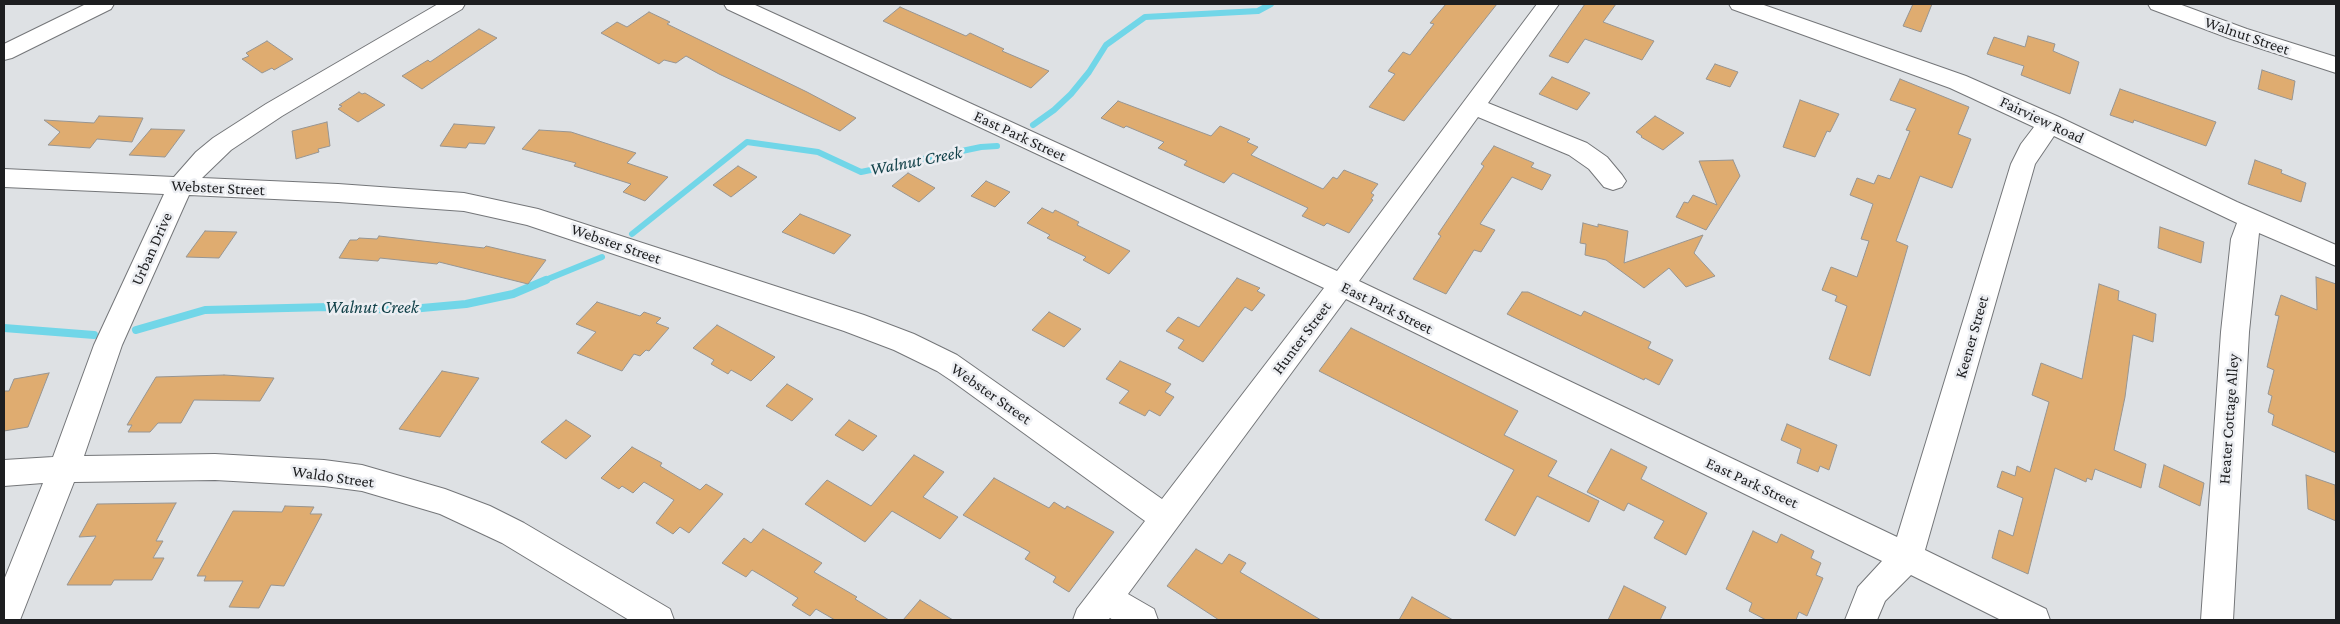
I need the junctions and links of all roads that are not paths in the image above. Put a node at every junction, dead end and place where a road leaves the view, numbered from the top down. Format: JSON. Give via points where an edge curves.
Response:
{"nodes":[{"id":1,"x":103,"y":4,"type":"edge"},
{"id":2,"x":454,"y":4,"type":"edge"},
{"id":3,"x":735,"y":4,"type":"edge"},
{"id":4,"x":1548,"y":4,"type":"edge"},
{"id":5,"x":1740,"y":4,"type":"edge"},
{"id":6,"x":2159,"y":4,"type":"edge"},
{"id":7,"x":4,"y":53,"type":"edge"},
{"id":8,"x":2336,"y":65,"type":"edge"},
{"id":9,"x":1473,"y":106,"type":"junction"},
{"id":10,"x":2050,"y":123,"type":"junction"},
{"id":11,"x":4,"y":178,"type":"edge"},
{"id":12,"x":1613,"y":181,"type":"dead end"},
{"id":13,"x":181,"y":185,"type":"junction"},
{"id":14,"x":2251,"y":219,"type":"junction"},
{"id":15,"x":2336,"y":256,"type":"edge"},
{"id":16,"x":1342,"y":286,"type":"junction"},
{"id":17,"x":64,"y":469,"type":"junction"},
{"id":18,"x":4,"y":473,"type":"edge"},
{"id":19,"x":1165,"y":518,"type":"junction"},
{"id":20,"x":1907,"y":557,"type":"junction"},
{"id":21,"x":1097,"y":609,"type":"edge"},
{"id":22,"x":4,"y":620,"type":"edge"},
{"id":23,"x":658,"y":620,"type":"edge"},
{"id":24,"x":1142,"y":620,"type":"edge"},
{"id":25,"x":1861,"y":620,"type":"edge"},
{"id":26,"x":2034,"y":620,"type":"edge"},
{"id":27,"x":2217,"y":620,"type":"edge"}],
"edges":[{"from":1,"to":7,"type":"street"},
{"from":2,"to":13,"type":"street","name":"Urban Drive","via":[[222,144]]},
{"from":3,"to":16,"type":"street","name":"East Park Street"},
{"from":4,"to":9,"type":"street","name":"Hunter Street"},
{"from":5,"to":10,"type":"street","name":"Fairview Road","via":[[1958,82]]},
{"from":6,"to":8,"type":"street","name":"Walnut Street"},
{"from":9,"to":12,"type":"street","via":[[1578,149],[1598,163]]},
{"from":9,"to":16,"type":"street","name":"Hunter Street"},
{"from":10,"to":14,"type":"street","name":"Fairview Road"},
{"from":10,"to":20,"type":"street","name":"Keener Street","via":[[2023,164]]},
{"from":11,"to":13,"type":"street","name":"Webster Street"},
{"from":13,"to":17,"type":"street","name":"Urban Drive","via":[[108,345]]},
{"from":13,"to":19,"type":"street","name":"Webster Street","via":[[439,200],[497,209],[583,233],[854,323],[947,363]]},
{"from":14,"to":15,"type":"street","name":"Fairview Road"},
{"from":14,"to":27,"type":"street","name":"Heater Cottage Alley","via":[[2244,240],[2235,332]]},
{"from":16,"to":19,"type":"street","name":"Hunter Street"},
{"from":16,"to":20,"type":"street","name":"East Park Street"},
{"from":17,"to":18,"type":"street","name":"Waldo Street"},
{"from":17,"to":22,"type":"street","name":"Urban Drive"},
{"from":17,"to":23,"type":"street","name":"Waldo Street","via":[[215,467],[362,478],[445,502],[479,516]]},
{"from":19,"to":21,"type":"street","name":"Hunter Street"},
{"from":20,"to":25,"type":"street","via":[[1874,591]]},
{"from":20,"to":26,"type":"street","name":"East Park Street"},
{"from":21,"to":24,"type":"street"}]}
